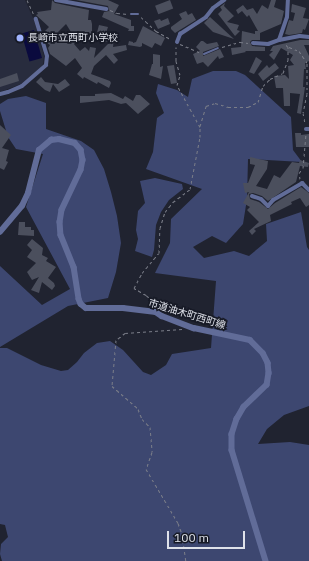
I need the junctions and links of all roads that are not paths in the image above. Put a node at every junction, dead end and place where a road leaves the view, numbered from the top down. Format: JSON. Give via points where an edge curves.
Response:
{"nodes":[{"id":1,"x":56,"y":0,"type":"edge"},
{"id":2,"x":224,"y":0,"type":"edge"},
{"id":3,"x":288,"y":0,"type":"edge"},
{"id":4,"x":106,"y":9,"type":"road end"},
{"id":5,"x":131,"y":14,"type":"road end"},
{"id":6,"x":138,"y":14,"type":"road end"},
{"id":7,"x":36,"y":19,"type":"road end"},
{"id":8,"x":309,"y":37,"type":"edge"},
{"id":9,"x":279,"y":40,"type":"junction"},
{"id":10,"x":177,"y":42,"type":"road end"},
{"id":11,"x":253,"y":43,"type":"road end"},
{"id":12,"x":218,"y":48,"type":"road end"},
{"id":13,"x":204,"y":54,"type":"road end"},
{"id":14,"x":0,"y":94,"type":"edge"},
{"id":15,"x":309,"y":190,"type":"edge"},
{"id":16,"x":252,"y":196,"type":"dead end"},
{"id":17,"x":0,"y":232,"type":"edge"},
{"id":18,"x":266,"y":561,"type":"edge"}],
"edges":[{"from":1,"to":4,"type":"street"},
{"from":2,"to":10,"type":"street","via":[[206,17],[185,29]]},
{"from":3,"to":9,"type":"street","via":[[287,17]]},
{"from":5,"to":6,"type":"lane"},
{"from":7,"to":14,"type":"street","via":[[47,56],[46,65],[22,86]]},
{"from":8,"to":9,"type":"street"},
{"from":9,"to":11,"type":"street","via":[[268,44]]},
{"from":12,"to":13,"type":"lane"},
{"from":15,"to":16,"type":"street","via":[[302,183],[273,200],[268,206]]},
{"from":17,"to":18,"type":"street","name":"市道油木町西町線","via":[[22,206],[39,150],[51,140],[59,138],[75,143],[81,150],[83,160],[81,170],[62,210],[60,222],[61,235],[74,267],[81,304],[86,308],[156,312],[194,328],[250,340],[263,353],[268,363],[267,385],[244,407],[237,419],[232,442],[236,466]]}]}
